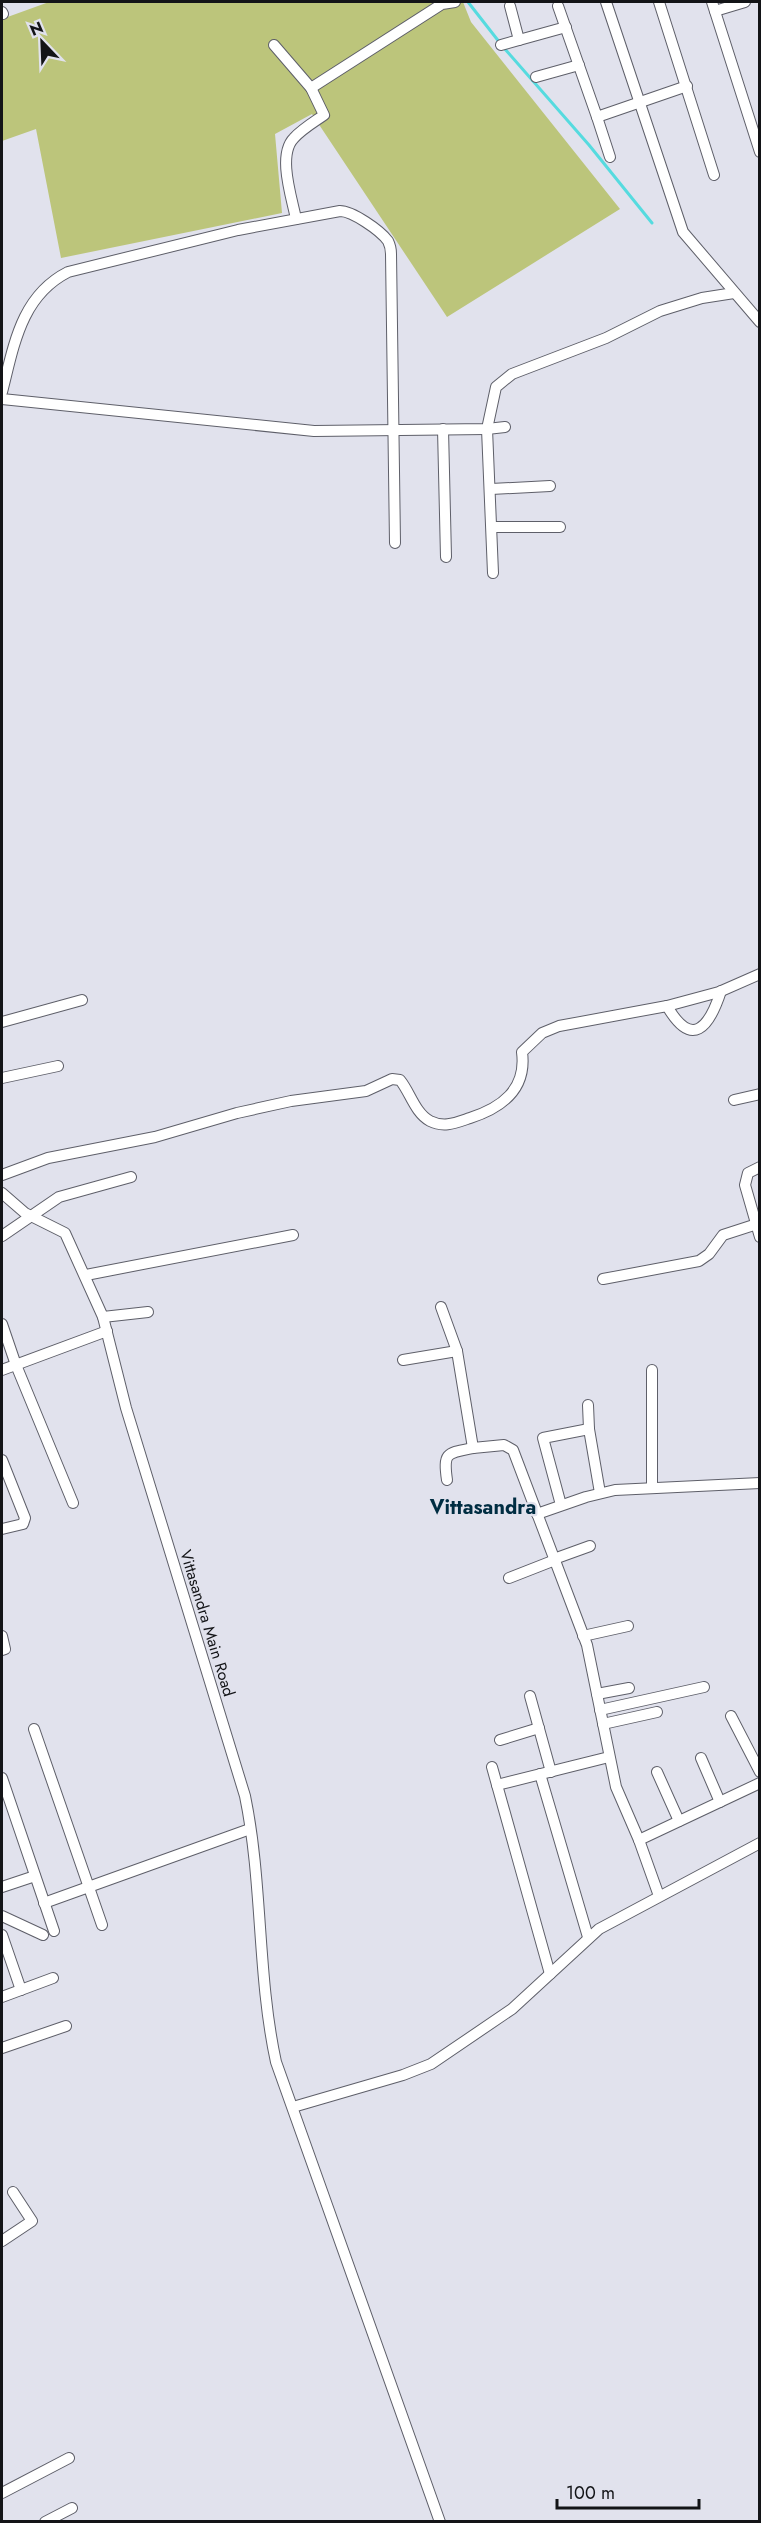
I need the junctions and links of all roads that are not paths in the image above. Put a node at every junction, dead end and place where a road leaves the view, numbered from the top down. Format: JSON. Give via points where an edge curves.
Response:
{"nodes":[{"id":1,"x":455,"y":2,"type":"edge"},
{"id":2,"x":606,"y":2,"type":"edge"},
{"id":3,"x":659,"y":2,"type":"edge"},
{"id":4,"x":745,"y":2,"type":"edge"},
{"id":5,"x":510,"y":6,"type":"dead end"},
{"id":6,"x":558,"y":6,"type":"dead end"},
{"id":7,"x":713,"y":6,"type":"edge"},
{"id":8,"x":566,"y":27,"type":"junction"},
{"id":9,"x":519,"y":40,"type":"junction"},
{"id":10,"x":274,"y":45,"type":"dead end"},
{"id":11,"x":501,"y":45,"type":"dead end"},
{"id":12,"x":579,"y":65,"type":"junction"},
{"id":13,"x":536,"y":77,"type":"dead end"},
{"id":14,"x":687,"y":86,"type":"junction"},
{"id":15,"x":311,"y":88,"type":"junction"},
{"id":16,"x":640,"y":102,"type":"junction"},
{"id":17,"x":597,"y":117,"type":"junction"},
{"id":18,"x":759,"y":152,"type":"edge"},
{"id":19,"x":610,"y":157,"type":"dead end"},
{"id":20,"x":714,"y":175,"type":"dead end"},
{"id":21,"x":296,"y":219,"type":"junction"},
{"id":22,"x":734,"y":293,"type":"junction"},
{"id":23,"x":759,"y":321,"type":"edge"},
{"id":24,"x":2,"y":392,"type":"edge"},
{"id":25,"x":2,"y":399,"type":"edge"},
{"id":26,"x":505,"y":427,"type":"dead end"},
{"id":27,"x":443,"y":429,"type":"junction"},
{"id":28,"x":487,"y":429,"type":"junction"},
{"id":29,"x":394,"y":430,"type":"junction"},
{"id":30,"x":550,"y":486,"type":"dead end"},
{"id":31,"x":491,"y":489,"type":"junction"},
{"id":32,"x":492,"y":527,"type":"junction"},
{"id":33,"x":560,"y":527,"type":"dead end"},
{"id":34,"x":396,"y":543,"type":"dead end"},
{"id":35,"x":446,"y":557,"type":"dead end"},
{"id":36,"x":493,"y":573,"type":"dead end"},
{"id":37,"x":759,"y":974,"type":"edge"},
{"id":38,"x":720,"y":991,"type":"junction"},
{"id":39,"x":82,"y":1000,"type":"dead end"},
{"id":40,"x":667,"y":1006,"type":"junction"},
{"id":41,"x":2,"y":1022,"type":"edge"},
{"id":42,"x":58,"y":1066,"type":"dead end"},
{"id":43,"x":2,"y":1078,"type":"edge"},
{"id":44,"x":759,"y":1094,"type":"edge"},
{"id":45,"x":734,"y":1100,"type":"dead end"},
{"id":46,"x":759,"y":1167,"type":"edge"},
{"id":47,"x":2,"y":1175,"type":"edge"},
{"id":48,"x":131,"y":1177,"type":"dead end"},
{"id":49,"x":2,"y":1192,"type":"edge"},
{"id":50,"x":32,"y":1218,"type":"junction"},
{"id":51,"x":758,"y":1224,"type":"edge"},
{"id":52,"x":293,"y":1235,"type":"dead end"},
{"id":53,"x":2,"y":1236,"type":"edge"},
{"id":54,"x":759,"y":1237,"type":"edge"},
{"id":55,"x":86,"y":1275,"type":"junction"},
{"id":56,"x":603,"y":1279,"type":"dead end"},
{"id":57,"x":441,"y":1307,"type":"dead end"},
{"id":58,"x":148,"y":1312,"type":"dead end"},
{"id":59,"x":103,"y":1317,"type":"junction"},
{"id":60,"x":2,"y":1324,"type":"edge"},
{"id":61,"x":107,"y":1331,"type":"junction"},
{"id":62,"x":457,"y":1351,"type":"junction"},
{"id":63,"x":403,"y":1360,"type":"dead end"},
{"id":64,"x":16,"y":1365,"type":"junction"},
{"id":65,"x":2,"y":1370,"type":"edge"},
{"id":66,"x":652,"y":1370,"type":"dead end"},
{"id":67,"x":588,"y":1405,"type":"dead end"},
{"id":68,"x":589,"y":1429,"type":"junction"},
{"id":69,"x":473,"y":1448,"type":"junction"},
{"id":70,"x":2,"y":1460,"type":"edge"},
{"id":71,"x":447,"y":1480,"type":"dead end"},
{"id":72,"x":759,"y":1483,"type":"edge"},
{"id":73,"x":652,"y":1486,"type":"junction"},
{"id":74,"x":600,"y":1492,"type":"junction"},
{"id":75,"x":73,"y":1503,"type":"dead end"},
{"id":76,"x":561,"y":1505,"type":"junction"},
{"id":77,"x":537,"y":1514,"type":"junction"},
{"id":78,"x":2,"y":1529,"type":"edge"},
{"id":79,"x":590,"y":1546,"type":"dead end"},
{"id":80,"x":555,"y":1559,"type":"junction"},
{"id":81,"x":509,"y":1578,"type":"dead end"},
{"id":82,"x":628,"y":1626,"type":"dead end"},
{"id":83,"x":2,"y":1636,"type":"edge"},
{"id":84,"x":583,"y":1636,"type":"junction"},
{"id":85,"x":2,"y":1650,"type":"edge"},
{"id":86,"x":629,"y":1688,"type":"dead end"},
{"id":87,"x":704,"y":1688,"type":"dead end"},
{"id":88,"x":597,"y":1694,"type":"junction"},
{"id":89,"x":530,"y":1696,"type":"dead end"},
{"id":90,"x":600,"y":1710,"type":"junction"},
{"id":91,"x":657,"y":1712,"type":"dead end"},
{"id":92,"x":730,"y":1716,"type":"dead end"},
{"id":93,"x":603,"y":1724,"type":"junction"},
{"id":94,"x":539,"y":1728,"type":"junction"},
{"id":95,"x":34,"y":1729,"type":"dead end"},
{"id":96,"x":500,"y":1740,"type":"dead end"},
{"id":97,"x":609,"y":1757,"type":"junction"},
{"id":98,"x":701,"y":1758,"type":"dead end"},
{"id":99,"x":492,"y":1767,"type":"dead end"},
{"id":100,"x":657,"y":1772,"type":"dead end"},
{"id":101,"x":545,"y":1773,"type":"junction"},
{"id":102,"x":759,"y":1773,"type":"edge"},
{"id":103,"x":2,"y":1778,"type":"edge"},
{"id":104,"x":759,"y":1783,"type":"edge"},
{"id":105,"x":497,"y":1785,"type":"junction"},
{"id":106,"x":720,"y":1802,"type":"junction"},
{"id":107,"x":680,"y":1821,"type":"junction"},
{"id":108,"x":250,"y":1829,"type":"junction"},
{"id":109,"x":639,"y":1840,"type":"junction"},
{"id":110,"x":759,"y":1843,"type":"edge"},
{"id":111,"x":35,"y":1876,"type":"junction"},
{"id":112,"x":2,"y":1887,"type":"edge"},
{"id":113,"x":89,"y":1887,"type":"junction"},
{"id":114,"x":659,"y":1896,"type":"junction"},
{"id":115,"x":44,"y":1903,"type":"junction"},
{"id":116,"x":2,"y":1916,"type":"edge"},
{"id":117,"x":102,"y":1925,"type":"dead end"},
{"id":118,"x":2,"y":1935,"type":"edge"},
{"id":119,"x":588,"y":1937,"type":"junction"},
{"id":120,"x":550,"y":1974,"type":"junction"},
{"id":121,"x":53,"y":1978,"type":"dead end"},
{"id":122,"x":21,"y":1990,"type":"junction"},
{"id":123,"x":2,"y":1997,"type":"edge"},
{"id":124,"x":66,"y":2026,"type":"dead end"},
{"id":125,"x":2,"y":2048,"type":"edge"},
{"id":126,"x":293,"y":2107,"type":"junction"},
{"id":127,"x":13,"y":2192,"type":"dead end"},
{"id":128,"x":2,"y":2241,"type":"edge"},
{"id":129,"x":69,"y":2458,"type":"dead end"},
{"id":130,"x":2,"y":2493,"type":"edge"},
{"id":131,"x":72,"y":2508,"type":"dead end"},
{"id":132,"x":45,"y":2522,"type":"edge"},
{"id":133,"x":440,"y":2522,"type":"edge"}],
"edges":[{"from":1,"to":15,"type":"street","via":[[442,4]]},
{"from":2,"to":16,"type":"street"},
{"from":3,"to":14,"type":"street"},
{"from":4,"to":7,"type":"street"},
{"from":5,"to":9,"type":"street"},
{"from":6,"to":8,"type":"street"},
{"from":7,"to":18,"type":"street"},
{"from":8,"to":9,"type":"street"},
{"from":8,"to":12,"type":"street"},
{"from":9,"to":11,"type":"street"},
{"from":10,"to":15,"type":"street"},
{"from":12,"to":13,"type":"street"},
{"from":12,"to":17,"type":"street"},
{"from":14,"to":16,"type":"street"},
{"from":14,"to":20,"type":"street"},
{"from":15,"to":21,"type":"street","via":[[324,115],[292,139],[286,149]]},
{"from":16,"to":17,"type":"street"},
{"from":16,"to":22,"type":"street","via":[[683,232]]},
{"from":17,"to":19,"type":"street"},
{"from":21,"to":24,"type":"street","via":[[68,272],[51,280],[21,322]]},
{"from":21,"to":29,"type":"street","via":[[349,211],[389,243]]},
{"from":22,"to":23,"type":"street"},
{"from":22,"to":28,"type":"street","via":[[660,311],[606,338],[512,374],[496,387]]},
{"from":25,"to":29,"type":"street","via":[[314,431]]},
{"from":26,"to":28,"type":"street"},
{"from":27,"to":28,"type":"street"},
{"from":27,"to":29,"type":"street"},
{"from":27,"to":35,"type":"street"},
{"from":28,"to":31,"type":"street"},
{"from":29,"to":34,"type":"street"},
{"from":30,"to":31,"type":"street"},
{"from":31,"to":32,"type":"street"},
{"from":32,"to":33,"type":"street"},
{"from":32,"to":36,"type":"street"},
{"from":37,"to":38,"type":"street"},
{"from":38,"to":40,"type":"street"},
{"from":38,"to":40,"type":"street","via":[[710,1018],[696,1031],[681,1026]]},
{"from":39,"to":41,"type":"street"},
{"from":40,"to":47,"type":"street","via":[[559,1026],[542,1033],[522,1052],[520,1077],[502,1104],[449,1126],[427,1120],[406,1086],[392,1079],[366,1091],[291,1101],[155,1137],[48,1158]]},
{"from":42,"to":43,"type":"street"},
{"from":44,"to":45,"type":"street"},
{"from":46,"to":51,"type":"street","via":[[745,1178]]},
{"from":48,"to":50,"type":"street","via":[[59,1197]]},
{"from":49,"to":50,"type":"street","name":"Vittasandra Main Road"},
{"from":50,"to":53,"type":"street"},
{"from":50,"to":55,"type":"street","name":"Vittasandra Main Road","via":[[64,1233]]},
{"from":51,"to":54,"type":"street"},
{"from":51,"to":56,"type":"street","via":[[723,1235],[709,1254],[699,1260]]},
{"from":52,"to":55,"type":"street"},
{"from":55,"to":59,"type":"street","name":"Vittasandra Main Road"},
{"from":57,"to":62,"type":"street"},
{"from":58,"to":59,"type":"street"},
{"from":59,"to":61,"type":"street","name":"Vittasandra Main Road"},
{"from":60,"to":64,"type":"street"},
{"from":61,"to":64,"type":"street"},
{"from":61,"to":108,"type":"street","name":"Vittasandra Main Road","via":[[126,1408],[238,1775]]},
{"from":62,"to":63,"type":"street"},
{"from":62,"to":69,"type":"street"},
{"from":64,"to":65,"type":"street"},
{"from":64,"to":75,"type":"street"},
{"from":66,"to":73,"type":"street"},
{"from":67,"to":68,"type":"street"},
{"from":68,"to":74,"type":"street"},
{"from":68,"to":76,"type":"street","via":[[543,1438]]},
{"from":69,"to":71,"type":"street","via":[[447,1456]]},
{"from":69,"to":77,"type":"street","via":[[504,1446],[513,1450]]},
{"from":70,"to":78,"type":"street","via":[[26,1518],[23,1524]]},
{"from":72,"to":73,"type":"street"},
{"from":73,"to":74,"type":"street"},
{"from":74,"to":76,"type":"street"},
{"from":76,"to":77,"type":"street"},
{"from":77,"to":80,"type":"street"},
{"from":79,"to":80,"type":"street"},
{"from":80,"to":81,"type":"street"},
{"from":80,"to":84,"type":"street"},
{"from":82,"to":84,"type":"street"},
{"from":83,"to":85,"type":"street"},
{"from":84,"to":88,"type":"street"},
{"from":86,"to":88,"type":"street"},
{"from":87,"to":90,"type":"street"},
{"from":88,"to":90,"type":"street"},
{"from":89,"to":94,"type":"street"},
{"from":90,"to":93,"type":"street"},
{"from":91,"to":93,"type":"street"},
{"from":92,"to":102,"type":"street"},
{"from":93,"to":97,"type":"street"},
{"from":94,"to":96,"type":"street"},
{"from":94,"to":101,"type":"street"},
{"from":95,"to":113,"type":"street"},
{"from":97,"to":101,"type":"street"},
{"from":97,"to":109,"type":"street","via":[[616,1787]]},
{"from":98,"to":106,"type":"street"},
{"from":99,"to":105,"type":"street"},
{"from":100,"to":107,"type":"street"},
{"from":101,"to":105,"type":"street"},
{"from":101,"to":119,"type":"street"},
{"from":103,"to":111,"type":"street"},
{"from":104,"to":106,"type":"street"},
{"from":105,"to":120,"type":"street"},
{"from":106,"to":107,"type":"street"},
{"from":107,"to":109,"type":"street"},
{"from":108,"to":113,"type":"street"},
{"from":108,"to":126,"type":"street","name":"Vittasandra Main Road","via":[[272,2043]]},
{"from":109,"to":114,"type":"street"},
{"from":110,"to":114,"type":"street"},
{"from":111,"to":112,"type":"street"},
{"from":111,"to":115,"type":"street"},
{"from":113,"to":115,"type":"street"},
{"from":113,"to":117,"type":"street"},
{"from":114,"to":119,"type":"street"},
{"from":115,"to":116,"type":"street","via":[[48,1933]]},
{"from":118,"to":122,"type":"street"},
{"from":119,"to":120,"type":"street"},
{"from":120,"to":126,"type":"street","via":[[503,2016],[431,2064]]},
{"from":121,"to":122,"type":"street"},
{"from":122,"to":123,"type":"street"},
{"from":124,"to":125,"type":"street"},
{"from":126,"to":133,"type":"street","name":"Vittasandra Main Road"},
{"from":127,"to":128,"type":"street","via":[[32,2221]]},
{"from":129,"to":130,"type":"street"},
{"from":131,"to":132,"type":"street"}]}
